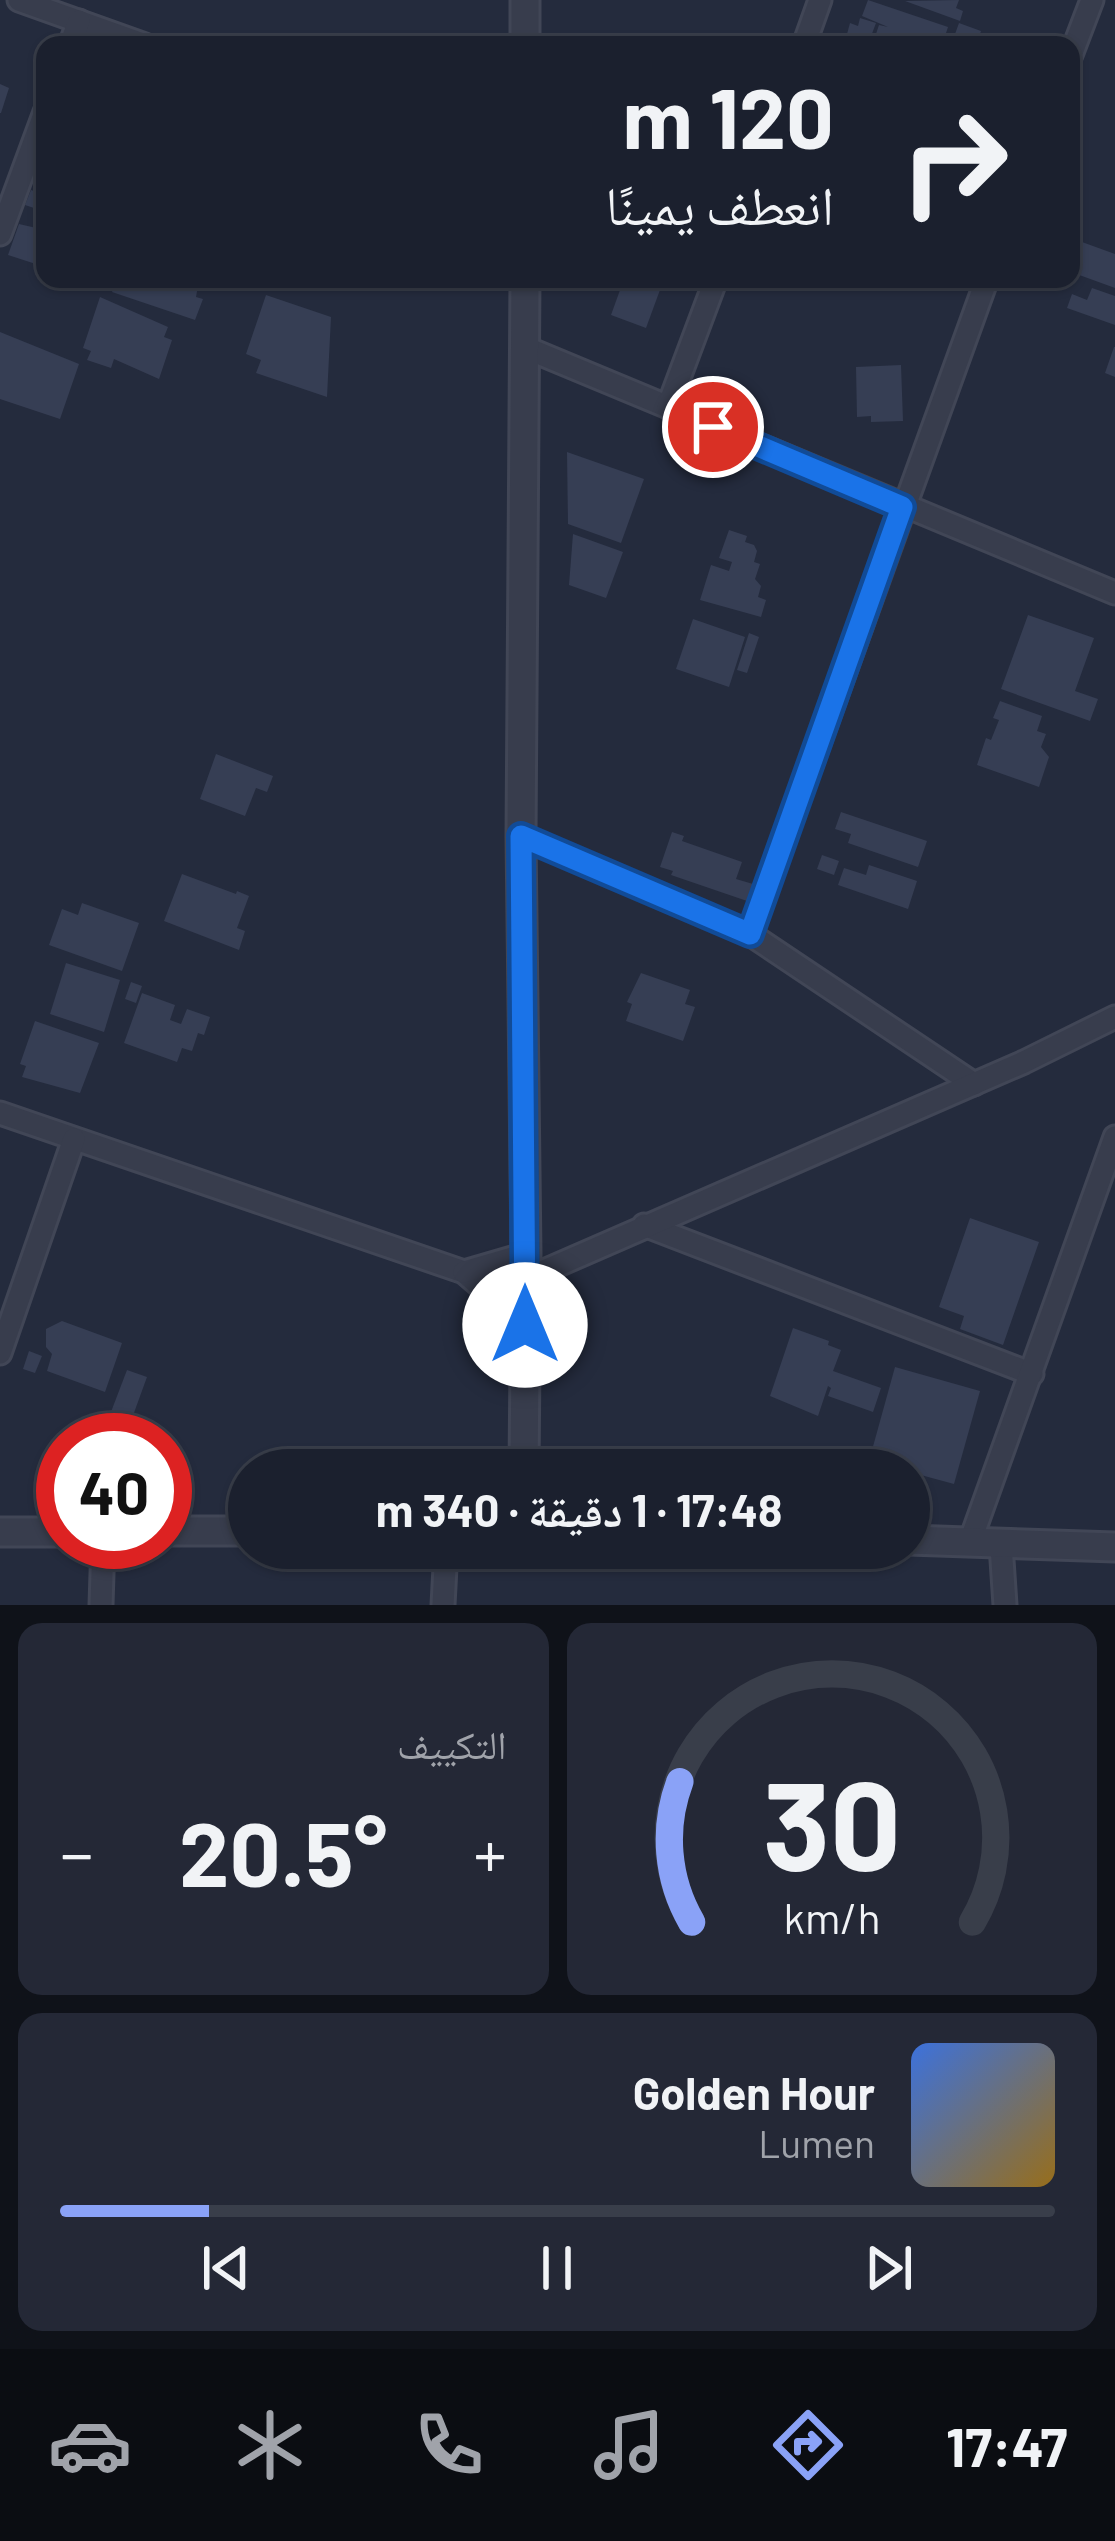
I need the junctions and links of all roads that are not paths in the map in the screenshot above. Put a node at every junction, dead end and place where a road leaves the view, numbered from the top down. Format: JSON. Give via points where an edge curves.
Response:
{"nodes":[{"id":1,"x":19,"y":0,"type":"edge"},
{"id":2,"x":525,"y":0,"type":"edge"},
{"id":3,"x":820,"y":0,"type":"edge"},
{"id":4,"x":1092,"y":0,"type":"edge"},
{"id":5,"x":79,"y":21,"type":"junction"},
{"id":6,"x":73,"y":36,"type":"edge"},
{"id":7,"x":120,"y":36,"type":"edge"},
{"id":8,"x":525,"y":36,"type":"edge"},
{"id":9,"x":807,"y":36,"type":"edge"},
{"id":10,"x":1078,"y":36,"type":"edge"},
{"id":11,"x":36,"y":136,"type":"edge"},
{"id":12,"x":0,"y":234,"type":"edge"},
{"id":13,"x":525,"y":288,"type":"edge"},
{"id":14,"x":713,"y":288,"type":"edge"},
{"id":15,"x":984,"y":288,"type":"edge"},
{"id":16,"x":524,"y":347,"type":"junction"},
{"id":17,"x":668,"y":407,"type":"junction"},
{"id":18,"x":902,"y":507,"type":"junction"},
{"id":19,"x":1115,"y":593,"type":"edge"},
{"id":20,"x":521,"y":836,"type":"junction"},
{"id":21,"x":750,"y":934,"type":"junction"},
{"id":22,"x":1115,"y":1017,"type":"edge"},
{"id":23,"x":974,"y":1084,"type":"junction"},
{"id":24,"x":0,"y":1113,"type":"edge"},
{"id":25,"x":1115,"y":1137,"type":"edge"},
{"id":26,"x":74,"y":1139,"type":"junction"},
{"id":27,"x":644,"y":1225,"type":"junction"},
{"id":28,"x":526,"y":1267,"type":"junction"},
{"id":29,"x":464,"y":1272,"type":"junction"},
{"id":30,"x":525,"y":1325,"type":"junction"},
{"id":31,"x":0,"y":1353,"type":"edge"},
{"id":32,"x":1032,"y":1375,"type":"junction"},
{"id":33,"x":524,"y":1449,"type":"edge"},
{"id":34,"x":228,"y":1531,"type":"edge"},
{"id":35,"x":0,"y":1532,"type":"edge"},
{"id":36,"x":36,"y":1532,"type":"edge"},
{"id":37,"x":192,"y":1532,"type":"edge"},
{"id":38,"x":930,"y":1541,"type":"edge"},
{"id":39,"x":970,"y":1542,"type":"junction"},
{"id":40,"x":1001,"y":1545,"type":"junction"},
{"id":41,"x":1115,"y":1547,"type":"edge"},
{"id":42,"x":102,"y":1569,"type":"edge"},
{"id":43,"x":445,"y":1569,"type":"edge"},
{"id":44,"x":100,"y":1605,"type":"edge"},
{"id":45,"x":443,"y":1605,"type":"edge"},
{"id":46,"x":1005,"y":1605,"type":"edge"}],
"edges":[{"from":1,"to":5,"type":"street"},
{"from":2,"to":8,"type":"street"},
{"from":3,"to":9,"type":"street"},
{"from":4,"to":10,"type":"street"},
{"from":5,"to":6,"type":"street"},
{"from":5,"to":7,"type":"street"},
{"from":11,"to":12,"type":"street"},
{"from":13,"to":16,"type":"street"},
{"from":14,"to":17,"type":"street"},
{"from":15,"to":18,"type":"street"},
{"from":16,"to":17,"type":"street"},
{"from":16,"to":20,"type":"street"},
{"from":17,"to":18,"type":"street"},
{"from":18,"to":19,"type":"street"},
{"from":18,"to":21,"type":"street"},
{"from":20,"to":21,"type":"street"},
{"from":20,"to":28,"type":"street"},
{"from":21,"to":23,"type":"street"},
{"from":22,"to":23,"type":"street"},
{"from":23,"to":27,"type":"street"},
{"from":24,"to":26,"type":"street"},
{"from":25,"to":32,"type":"street"},
{"from":26,"to":29,"type":"street"},
{"from":26,"to":31,"type":"street"},
{"from":27,"to":28,"type":"street"},
{"from":27,"to":32,"type":"street"},
{"from":28,"to":29,"type":"street"},
{"from":28,"to":30,"type":"street"},
{"from":29,"to":30,"type":"street"},
{"from":30,"to":33,"type":"street"},
{"from":32,"to":39,"type":"street"},
{"from":34,"to":37,"type":"street"},
{"from":35,"to":36,"type":"street"},
{"from":38,"to":39,"type":"street"},
{"from":39,"to":40,"type":"street"},
{"from":40,"to":41,"type":"street"},
{"from":40,"to":46,"type":"street"},
{"from":42,"to":44,"type":"street"},
{"from":43,"to":45,"type":"street"}]}
